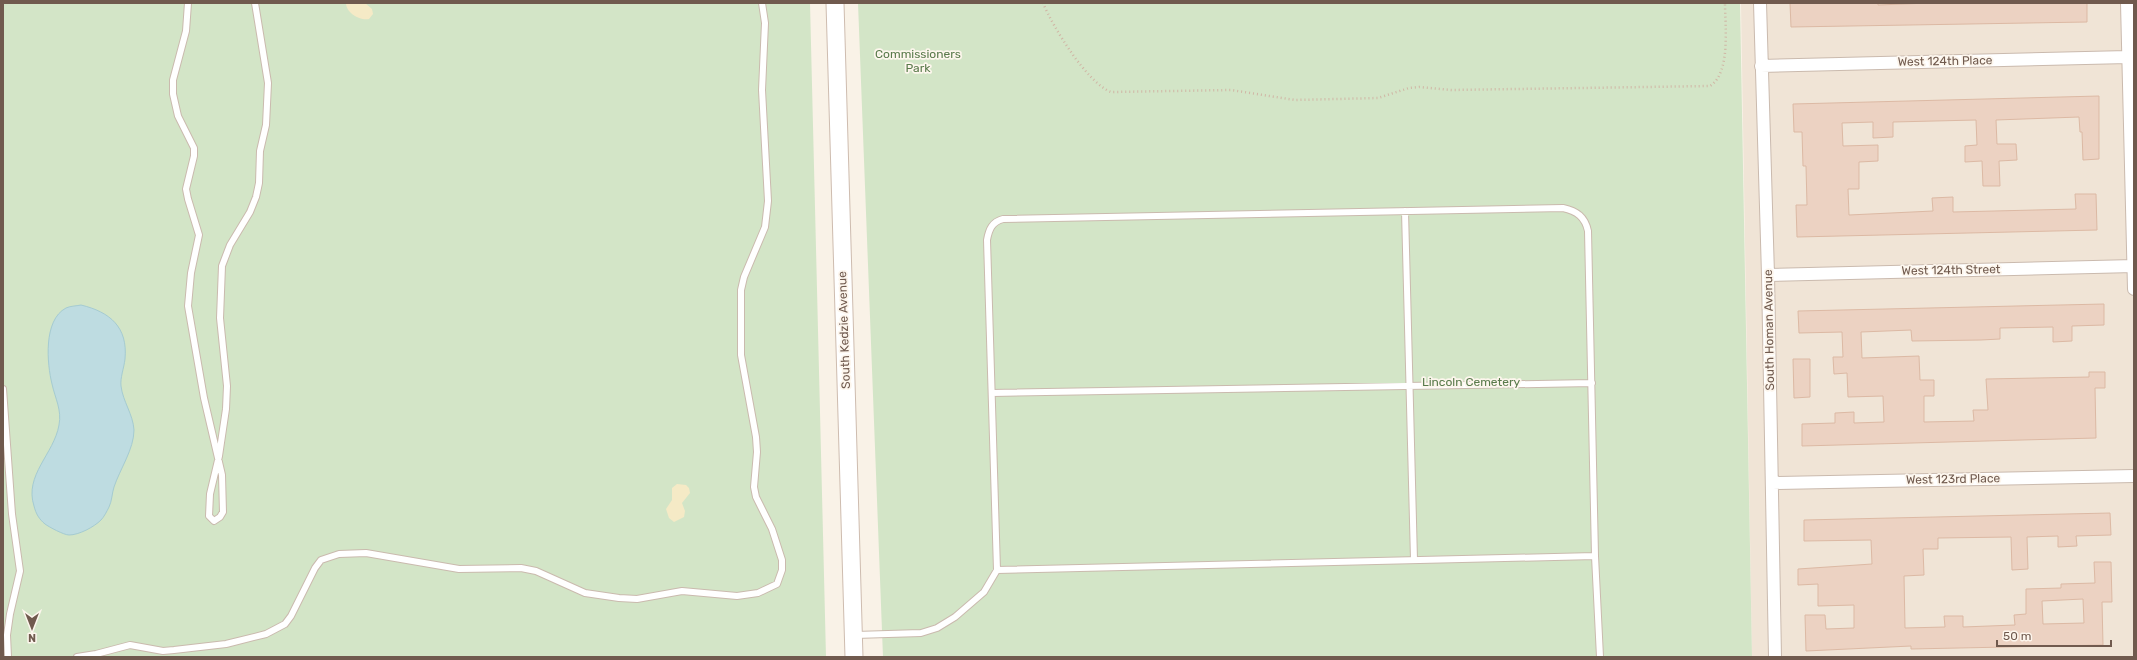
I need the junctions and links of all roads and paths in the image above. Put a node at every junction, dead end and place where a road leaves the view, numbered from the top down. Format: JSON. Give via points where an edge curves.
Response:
{"nodes":[{"id":1,"x":188,"y":3,"type":"edge"},
{"id":2,"x":255,"y":3,"type":"edge"},
{"id":3,"x":762,"y":3,"type":"edge"},
{"id":4,"x":835,"y":3,"type":"edge"},
{"id":5,"x":1043,"y":3,"type":"edge"},
{"id":6,"x":1725,"y":3,"type":"edge"},
{"id":7,"x":1760,"y":3,"type":"edge"},
{"id":8,"x":2127,"y":3,"type":"edge"},
{"id":9,"x":2128,"y":57,"type":"junction"},
{"id":10,"x":1761,"y":66,"type":"junction"},
{"id":11,"x":1405,"y":211,"type":"junction"},
{"id":12,"x":2134,"y":266,"type":"edge"},
{"id":13,"x":1768,"y":275,"type":"junction"},
{"id":14,"x":2134,"y":289,"type":"edge"},
{"id":15,"x":1592,"y":382,"type":"junction"},
{"id":16,"x":1409,"y":386,"type":"junction"},
{"id":17,"x":3,"y":389,"type":"edge"},
{"id":18,"x":992,"y":393,"type":"junction"},
{"id":19,"x":219,"y":456,"type":"junction"},
{"id":20,"x":2134,"y":476,"type":"edge"},
{"id":21,"x":1773,"y":483,"type":"junction"},
{"id":22,"x":1595,"y":556,"type":"junction"},
{"id":23,"x":1414,"y":560,"type":"junction"},
{"id":24,"x":997,"y":570,"type":"junction"},
{"id":25,"x":853,"y":635,"type":"junction"},
{"id":26,"x":8,"y":657,"type":"edge"},
{"id":27,"x":77,"y":657,"type":"edge"},
{"id":28,"x":854,"y":657,"type":"edge"},
{"id":29,"x":1600,"y":657,"type":"edge"},
{"id":30,"x":1775,"y":657,"type":"edge"}],
"edges":[{"from":1,"to":19,"type":"lane","via":[[186,31],[173,80],[173,94],[178,116],[194,148],[186,189],[199,235],[191,273],[188,306],[204,398]]},
{"from":2,"to":19,"type":"lane","via":[[266,68],[268,103],[256,198],[230,245],[222,266],[220,318],[227,386]]},
{"from":3,"to":27,"type":"lane","via":[[766,23],[762,90],[768,201],[765,227],[741,290],[741,355],[756,437],[754,487],[756,497],[772,528],[782,560],[782,570],[777,584],[758,593],[737,596],[682,591],[637,599],[619,598],[585,593],[536,571],[521,568],[459,569],[366,553],[350,553],[321,560],[291,616],[285,624],[266,634],[226,644],[163,651],[130,645]]},
{"from":4,"to":25,"type":"main road","name":"South Kedzie Avenue"},
{"from":5,"to":6,"type":"path","via":[[1062,39],[1092,79],[1111,92],[1231,90],[1295,100],[1378,98],[1419,87],[1451,90],[1710,86],[1719,77],[1724,58]]},
{"from":7,"to":10,"type":"street","name":"South Homan Avenue"},
{"from":8,"to":9,"type":"street"},
{"from":9,"to":10,"type":"street","name":"West 124th Place"},
{"from":9,"to":12,"type":"street"},
{"from":10,"to":13,"type":"street","name":"South Homan Avenue"},
{"from":11,"to":15,"type":"lane","via":[[1563,208],[1580,216],[1586,222],[1588,231]]},
{"from":11,"to":16,"type":"lane"},
{"from":11,"to":18,"type":"lane","via":[[997,220],[989,231],[988,240]]},
{"from":12,"to":13,"type":"street","name":"West 124th Street"},
{"from":12,"to":14,"type":"street"},
{"from":13,"to":21,"type":"street","name":"South Homan Avenue"},
{"from":15,"to":16,"type":"lane"},
{"from":15,"to":22,"type":"lane"},
{"from":16,"to":18,"type":"lane"},
{"from":16,"to":23,"type":"lane"},
{"from":17,"to":26,"type":"lane","via":[[12,514],[20,571],[7,635]]},
{"from":18,"to":24,"type":"lane"},
{"from":19,"to":19,"type":"lane","via":[[223,480],[223,512],[214,521],[209,516],[208,506]]},
{"from":20,"to":21,"type":"street","name":"West 123rd Place"},
{"from":21,"to":30,"type":"street","name":"South Homan Avenue"},
{"from":22,"to":23,"type":"lane"},
{"from":22,"to":29,"type":"lane"},
{"from":23,"to":24,"type":"lane"},
{"from":24,"to":25,"type":"lane","via":[[984,592],[955,617],[937,628],[921,633]]},
{"from":25,"to":28,"type":"main road","name":"South Kedzie Avenue"}]}
